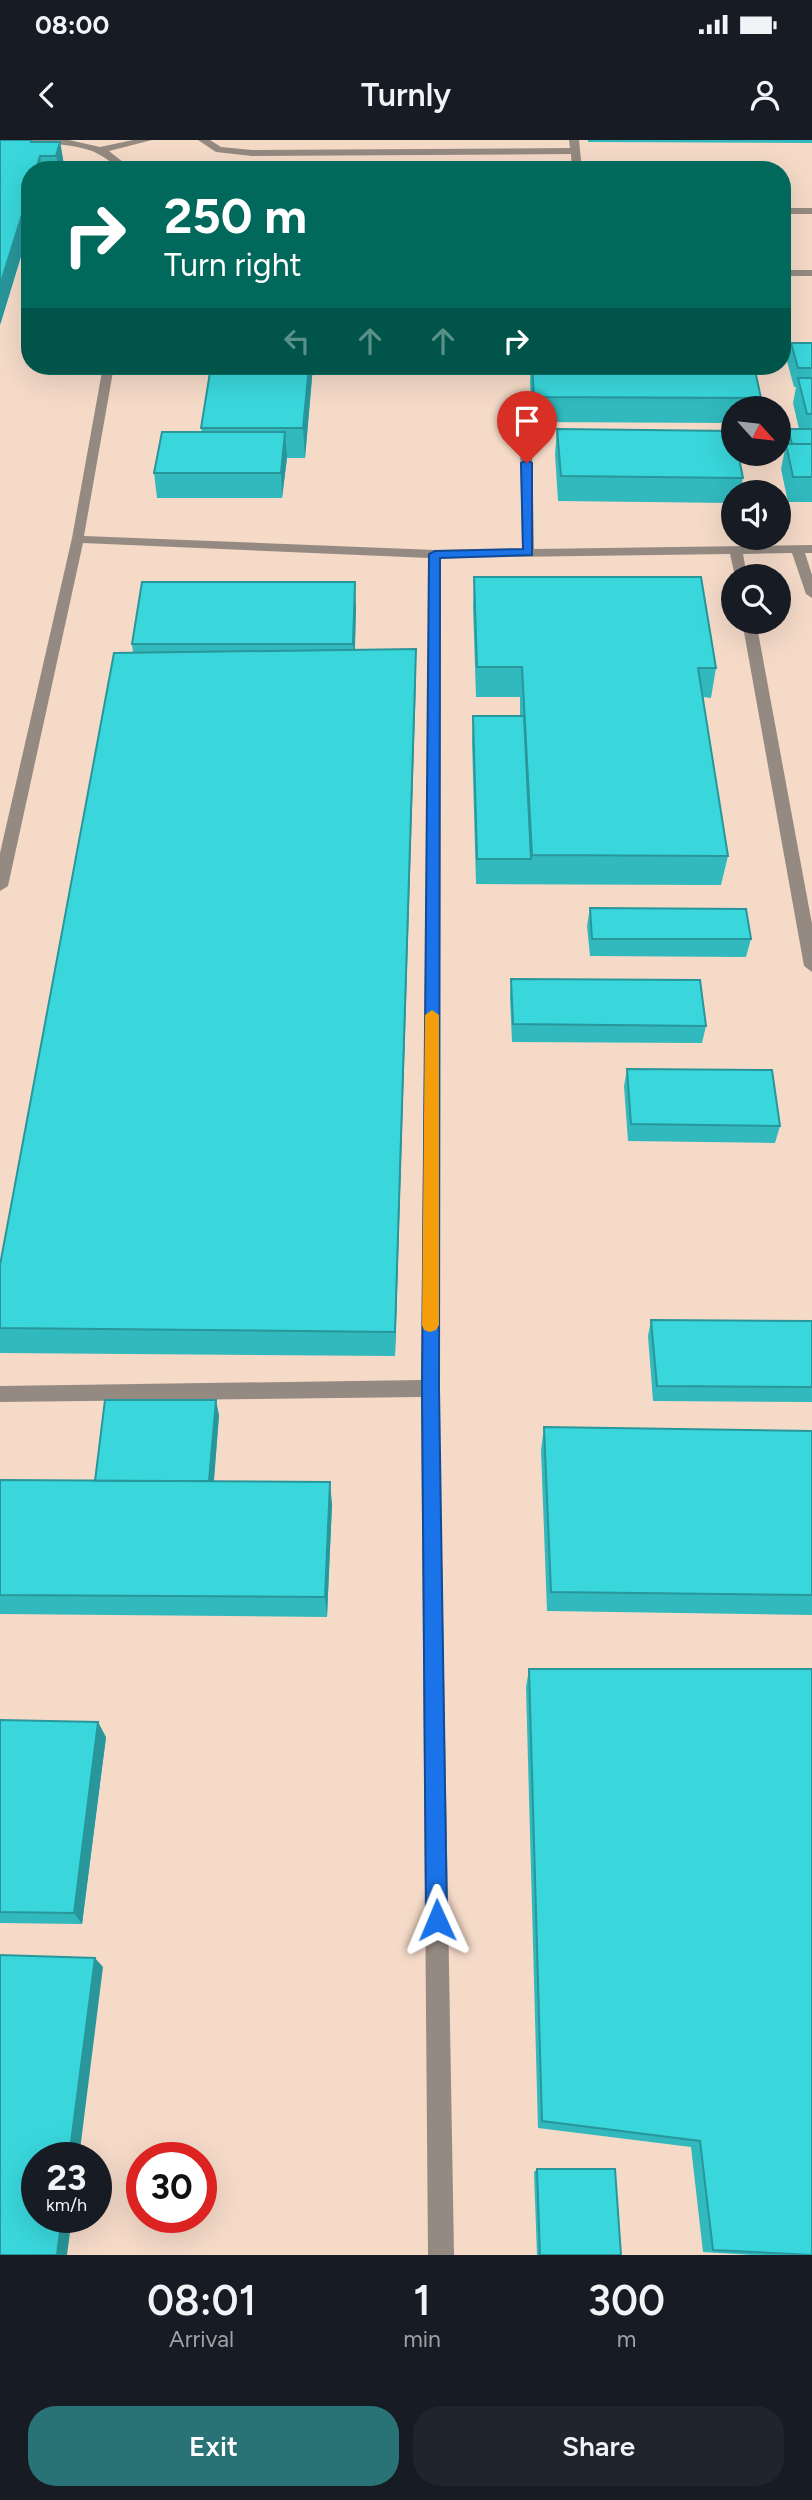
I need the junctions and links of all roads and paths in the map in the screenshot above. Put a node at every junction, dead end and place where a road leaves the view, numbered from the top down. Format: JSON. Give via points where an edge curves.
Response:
{"nodes":[{"id":1,"x":18,"y":140,"type":"edge"},
{"id":2,"x":147,"y":140,"type":"edge"},
{"id":3,"x":203,"y":140,"type":"edge"},
{"id":4,"x":575,"y":145,"type":"edge"},
{"id":5,"x":103,"y":149,"type":"junction"},
{"id":6,"x":117,"y":161,"type":"edge"},
{"id":7,"x":791,"y":211,"type":"edge"},
{"id":8,"x":812,"y":211,"type":"edge"},
{"id":9,"x":791,"y":273,"type":"edge"},
{"id":10,"x":812,"y":274,"type":"edge"},
{"id":11,"x":106,"y":375,"type":"edge"},
{"id":12,"x":526,"y":441,"type":"dead end"},
{"id":13,"x":791,"y":549,"type":"edge"},
{"id":14,"x":797,"y":549,"type":"junction"},
{"id":15,"x":812,"y":549,"type":"edge"},
{"id":16,"x":736,"y":550,"type":"joint"},
{"id":17,"x":528,"y":553,"type":"junction"},
{"id":18,"x":435,"y":554,"type":"junction"},
{"id":19,"x":74,"y":559,"type":"junction"},
{"id":20,"x":739,"y":564,"type":"edge"},
{"id":21,"x":812,"y":594,"type":"edge"},
{"id":22,"x":752,"y":634,"type":"edge"},
{"id":23,"x":0,"y":886,"type":"edge"},
{"id":24,"x":808,"y":923,"type":"edge"},
{"id":25,"x":812,"y":967,"type":"edge"},
{"id":26,"x":430,"y":1388,"type":"junction"},
{"id":27,"x":0,"y":1394,"type":"edge"},
{"id":28,"x":441,"y":2255,"type":"edge"}],
"edges":[{"from":1,"to":5,"type":"street","via":[[86,142]]},
{"from":2,"to":5,"type":"street"},
{"from":3,"to":4,"type":"street","via":[[219,150],[252,153]]},
{"from":5,"to":6,"type":"street"},
{"from":7,"to":8,"type":"street"},
{"from":9,"to":10,"type":"street"},
{"from":11,"to":19,"type":"street"},
{"from":12,"to":17,"type":"street"},
{"from":13,"to":14,"type":"street"},
{"from":14,"to":15,"type":"street"},
{"from":14,"to":21,"type":"street"},
{"from":16,"to":17,"type":"street"},
{"from":16,"to":20,"type":"street"},
{"from":17,"to":18,"type":"street"},
{"from":18,"to":19,"type":"street","via":[[77,540]]},
{"from":18,"to":26,"type":"street"},
{"from":19,"to":23,"type":"street"},
{"from":22,"to":24,"type":"street"},
{"from":24,"to":25,"type":"street"},
{"from":26,"to":27,"type":"street"},
{"from":26,"to":28,"type":"street"}]}
